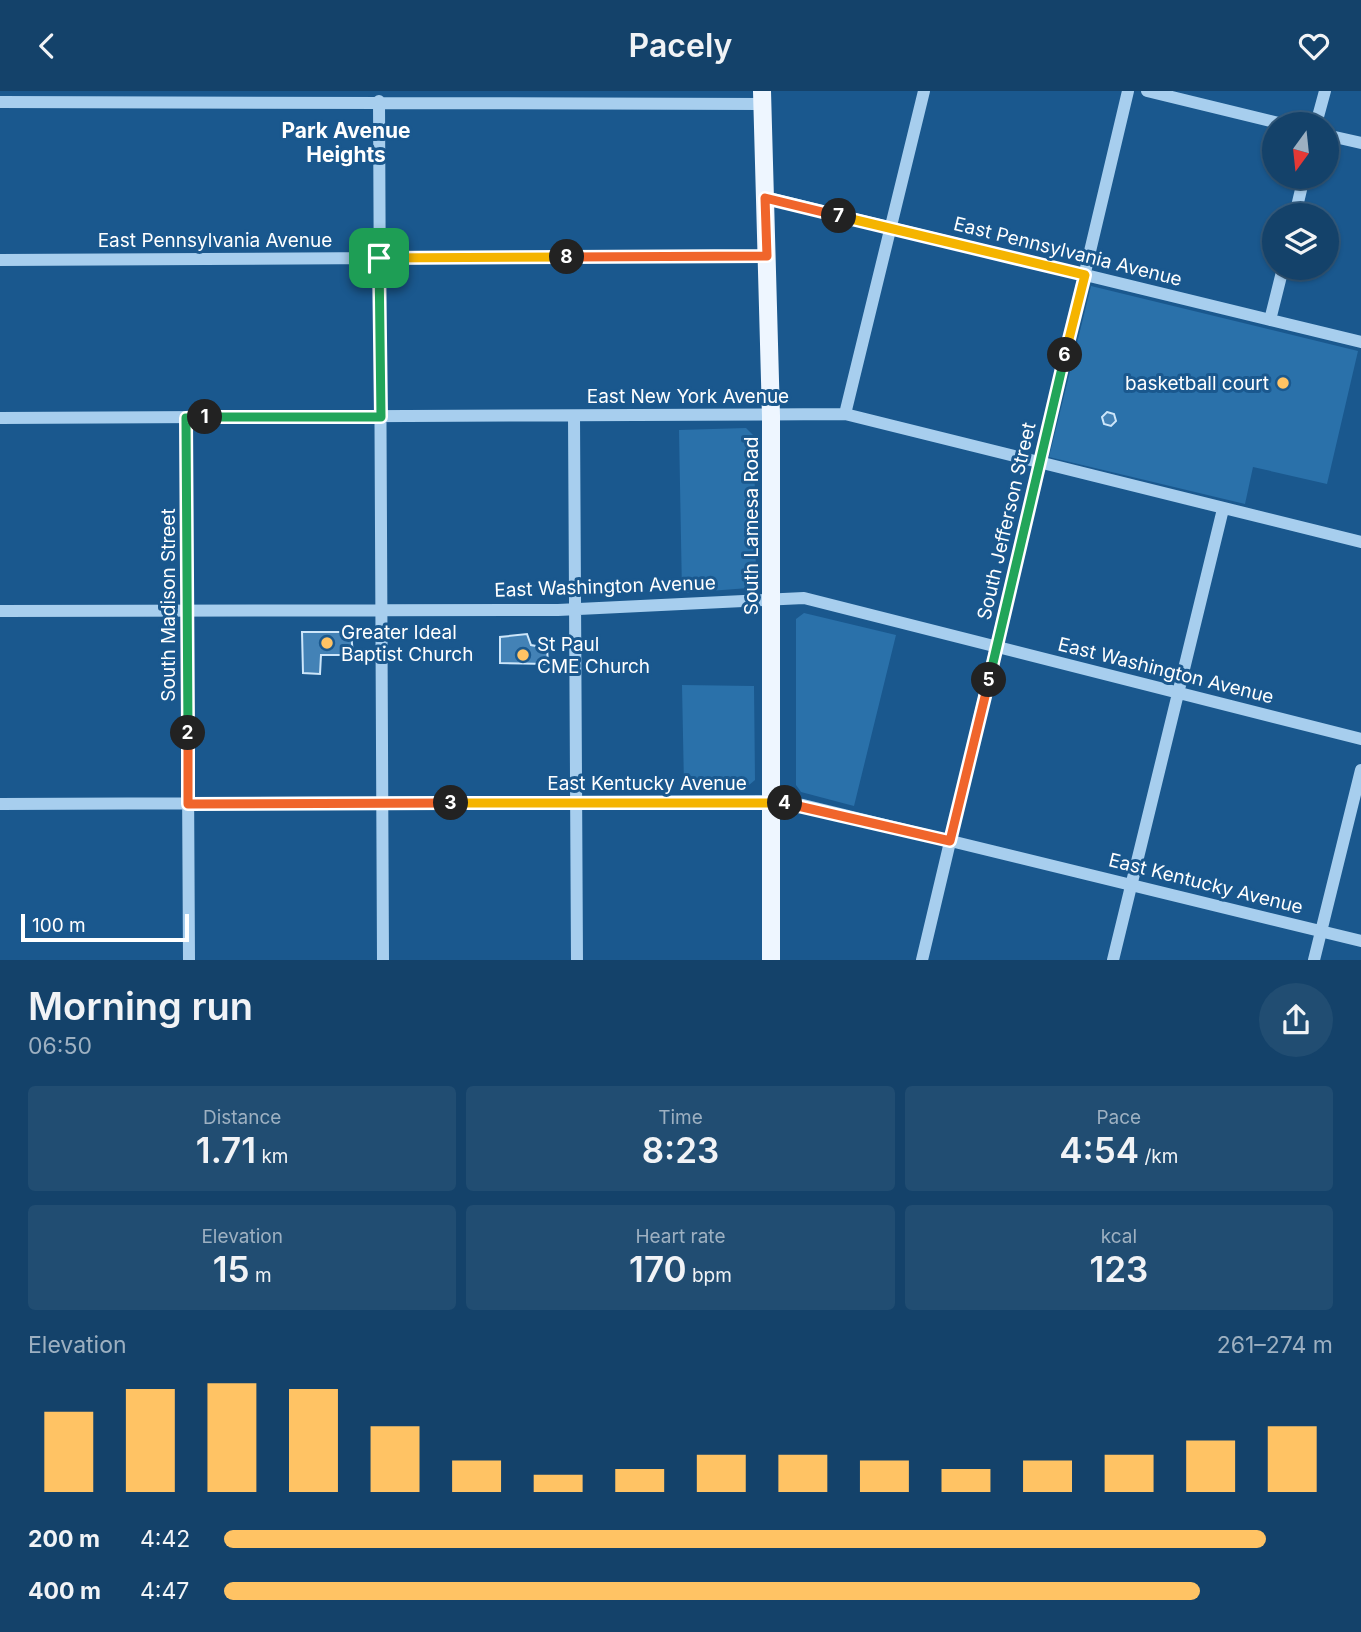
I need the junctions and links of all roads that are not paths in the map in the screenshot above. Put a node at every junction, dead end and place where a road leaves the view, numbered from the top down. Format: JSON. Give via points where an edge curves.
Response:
{"nodes":[{"id":1,"x":924,"y":91,"type":"edge"},
{"id":2,"x":1128,"y":91,"type":"edge"},
{"id":3,"x":1147,"y":91,"type":"edge"},
{"id":4,"x":1325,"y":91,"type":"edge"},
{"id":5,"x":152,"y":96,"type":"edge"},
{"id":6,"x":302,"y":96,"type":"edge"},
{"id":7,"x":453,"y":96,"type":"edge"},
{"id":8,"x":596,"y":96,"type":"edge"},
{"id":9,"x":762,"y":97,"type":"edge"},
{"id":10,"x":379,"y":101,"type":"junction"},
{"id":11,"x":0,"y":102,"type":"edge"},
{"id":12,"x":1319,"y":112,"type":"edge"},
{"id":13,"x":1262,"y":119,"type":"edge"},
{"id":14,"x":1339,"y":138,"type":"edge"},
{"id":15,"x":1361,"y":143,"type":"edge"},
{"id":16,"x":765,"y":198,"type":"junction"},
{"id":17,"x":890,"y":228,"type":"junction"},
{"id":18,"x":767,"y":256,"type":"junction"},
{"id":19,"x":379,"y":258,"type":"junction"},
{"id":20,"x":0,"y":260,"type":"edge"},
{"id":21,"x":1085,"y":275,"type":"junction"},
{"id":22,"x":1280,"y":280,"type":"edge"},
{"id":23,"x":1270,"y":320,"type":"junction"},
{"id":24,"x":1361,"y":342,"type":"edge"},
{"id":25,"x":845,"y":414,"type":"junction"},
{"id":26,"x":772,"y":415,"type":"junction"},
{"id":27,"x":574,"y":416,"type":"junction"},
{"id":28,"x":381,"y":417,"type":"junction"},
{"id":29,"x":0,"y":418,"type":"edge"},
{"id":30,"x":186,"y":418,"type":"junction"},
{"id":31,"x":1040,"y":463,"type":"junction"},
{"id":32,"x":1223,"y":509,"type":"junction"},
{"id":33,"x":1361,"y":543,"type":"edge"},
{"id":34,"x":772,"y":599,"type":"junction"},
{"id":35,"x":188,"y":610,"type":"junction"},
{"id":36,"x":381,"y":610,"type":"junction"},
{"id":37,"x":575,"y":610,"type":"junction"},
{"id":38,"x":0,"y":611,"type":"edge"},
{"id":39,"x":997,"y":646,"type":"junction"},
{"id":40,"x":1178,"y":693,"type":"junction"},
{"id":41,"x":1361,"y":739,"type":"edge"},
{"id":42,"x":1361,"y":770,"type":"edge"},
{"id":43,"x":771,"y":801,"type":"junction"},
{"id":44,"x":576,"y":802,"type":"junction"},
{"id":45,"x":0,"y":804,"type":"edge"},
{"id":46,"x":188,"y":804,"type":"junction"},
{"id":47,"x":382,"y":804,"type":"junction"},
{"id":48,"x":950,"y":841,"type":"junction"},
{"id":49,"x":1131,"y":885,"type":"junction"},
{"id":50,"x":1321,"y":931,"type":"junction"},
{"id":51,"x":1361,"y":941,"type":"edge"},
{"id":52,"x":189,"y":960,"type":"edge"},
{"id":53,"x":383,"y":960,"type":"edge"},
{"id":54,"x":577,"y":960,"type":"edge"},
{"id":55,"x":771,"y":960,"type":"edge"},
{"id":56,"x":922,"y":960,"type":"edge"},
{"id":57,"x":1113,"y":960,"type":"edge"},
{"id":58,"x":1314,"y":960,"type":"edge"}],
"edges":[{"from":1,"to":17,"type":"street"},
{"from":2,"to":21,"type":"street","name":"South Jefferson Street"},
{"from":3,"to":13,"type":"street"},
{"from":4,"to":12,"type":"street"},
{"from":5,"to":6,"type":"street"},
{"from":5,"to":11,"type":"street"},
{"from":6,"to":10,"type":"street"},
{"from":7,"to":8,"type":"street"},
{"from":7,"to":10,"type":"street"},
{"from":8,"to":9,"type":"street"},
{"from":9,"to":16,"type":"main road","name":"South Lamesa Road"},
{"from":10,"to":19,"type":"street"},
{"from":14,"to":15,"type":"street"},
{"from":16,"to":17,"type":"street","name":"East Pennsylvania Avenue"},
{"from":16,"to":18,"type":"main road","name":"South Lamesa Road"},
{"from":17,"to":21,"type":"street","name":"East Pennsylvania Avenue"},
{"from":17,"to":25,"type":"street"},
{"from":18,"to":19,"type":"street","name":"East Pennsylvania Avenue"},
{"from":18,"to":26,"type":"main road","name":"South Lamesa Road"},
{"from":19,"to":20,"type":"street","name":"East Pennsylvania Avenue"},
{"from":19,"to":28,"type":"street"},
{"from":21,"to":23,"type":"street","name":"East Pennsylvania Avenue"},
{"from":21,"to":31,"type":"street","name":"South Jefferson Street"},
{"from":22,"to":23,"type":"street"},
{"from":23,"to":24,"type":"street","name":"East Pennsylvania Avenue"},
{"from":25,"to":26,"type":"street","name":"East New York Avenue"},
{"from":25,"to":31,"type":"street","name":"East New York Avenue"},
{"from":26,"to":27,"type":"street","name":"East New York Avenue"},
{"from":26,"to":34,"type":"main road","name":"South Lamesa Road"},
{"from":27,"to":28,"type":"street","name":"East New York Avenue"},
{"from":27,"to":37,"type":"street"},
{"from":28,"to":30,"type":"street","name":"East New York Avenue"},
{"from":28,"to":36,"type":"street"},
{"from":29,"to":30,"type":"street","name":"East New York Avenue"},
{"from":30,"to":35,"type":"street","name":"South Madison Street"},
{"from":31,"to":32,"type":"street","name":"East New York Avenue"},
{"from":31,"to":39,"type":"street","name":"South Jefferson Street"},
{"from":32,"to":33,"type":"street","name":"East New York Avenue"},
{"from":32,"to":40,"type":"street"},
{"from":34,"to":37,"type":"street","name":"East Washington Avenue"},
{"from":34,"to":39,"type":"street","name":"East Washington Avenue","via":[[804,598]]},
{"from":34,"to":43,"type":"main road","name":"South Lamesa Road"},
{"from":35,"to":36,"type":"street","name":"East Washington Avenue"},
{"from":35,"to":38,"type":"street","name":"East Washington Avenue"},
{"from":35,"to":46,"type":"street","name":"South Madison Street"},
{"from":36,"to":37,"type":"street","name":"East Washington Avenue"},
{"from":36,"to":47,"type":"street"},
{"from":37,"to":44,"type":"street"},
{"from":39,"to":40,"type":"street","name":"East Washington Avenue"},
{"from":39,"to":48,"type":"street","name":"South Jefferson Street"},
{"from":40,"to":41,"type":"street","name":"East Washington Avenue"},
{"from":40,"to":49,"type":"street"},
{"from":42,"to":50,"type":"street"},
{"from":43,"to":44,"type":"street","name":"East Kentucky Avenue"},
{"from":43,"to":48,"type":"street","name":"East Kentucky Avenue"},
{"from":43,"to":55,"type":"main road","name":"South Lamesa Road"},
{"from":44,"to":47,"type":"street","name":"East Kentucky Avenue"},
{"from":44,"to":54,"type":"street"},
{"from":45,"to":46,"type":"street","name":"East Kentucky Avenue"},
{"from":46,"to":47,"type":"street","name":"East Kentucky Avenue"},
{"from":46,"to":52,"type":"street","name":"South Madison Street"},
{"from":47,"to":53,"type":"street"},
{"from":48,"to":49,"type":"street","name":"East Kentucky Avenue"},
{"from":48,"to":56,"type":"street","name":"South Jefferson Street"},
{"from":49,"to":50,"type":"street","name":"East Kentucky Avenue"},
{"from":49,"to":57,"type":"street"},
{"from":50,"to":51,"type":"street","name":"East Kentucky Avenue"},
{"from":50,"to":58,"type":"street"}]}
